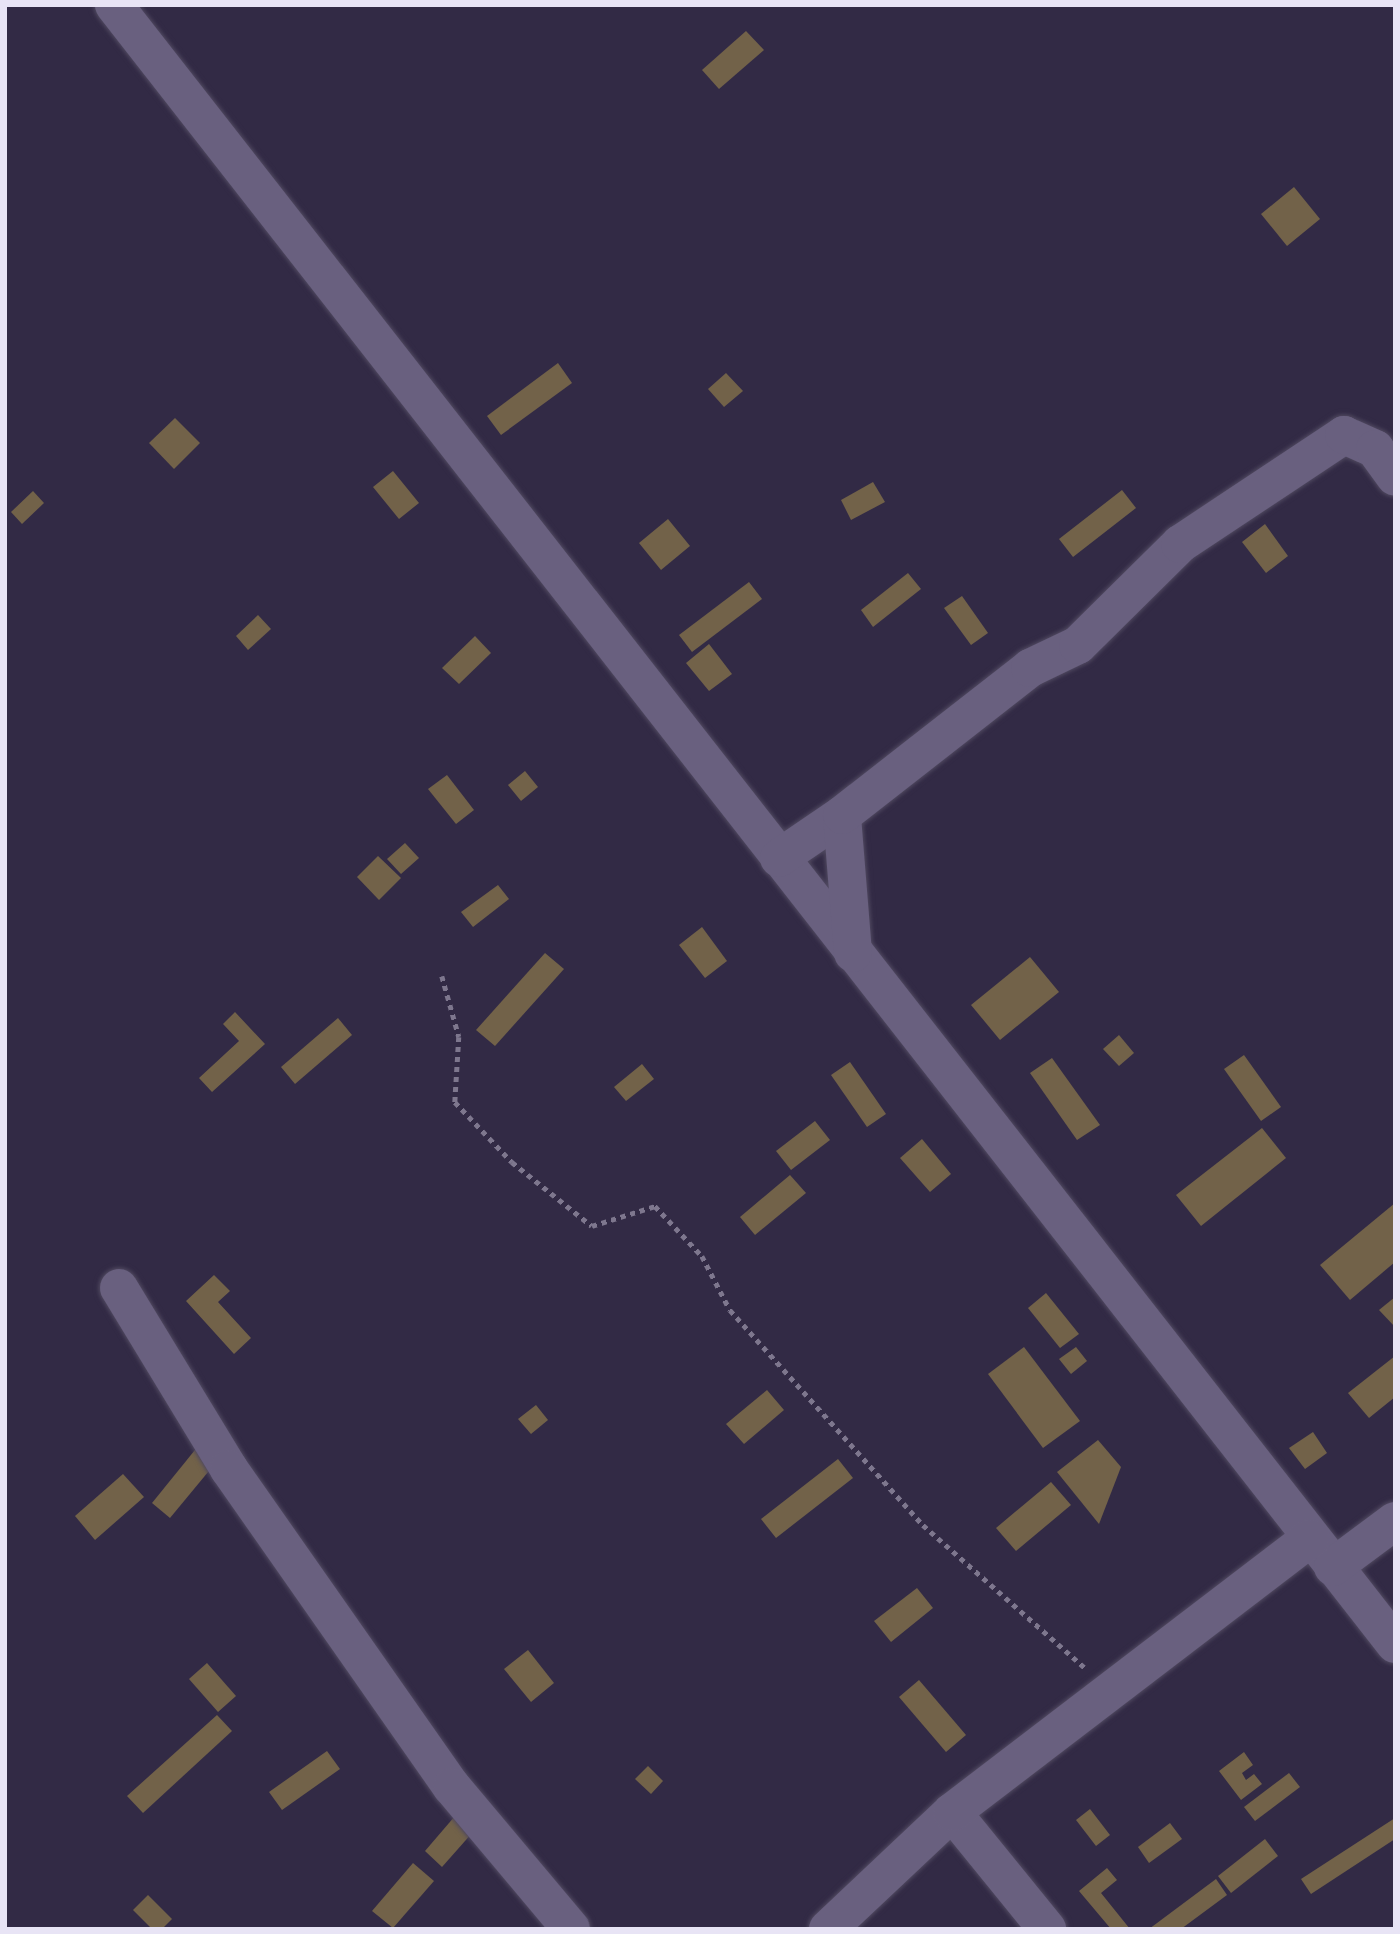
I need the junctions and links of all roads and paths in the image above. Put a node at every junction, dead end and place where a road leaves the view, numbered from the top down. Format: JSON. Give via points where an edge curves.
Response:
{"nodes":[{"id":1,"x":114,"y":5,"type":"edge"},
{"id":2,"x":1395,"y":477,"type":"edge"},
{"id":3,"x":842,"y":815,"type":"junction"},
{"id":4,"x":779,"y":858,"type":"junction"},
{"id":5,"x":853,"y":953,"type":"junction"},
{"id":6,"x":442,"y":976,"type":"dead end"},
{"id":7,"x":119,"y":1288,"type":"dead end"},
{"id":8,"x":1395,"y":1521,"type":"edge"},
{"id":9,"x":1322,"y":1553,"type":"junction"},
{"id":10,"x":1395,"y":1644,"type":"edge"},
{"id":11,"x":1112,"y":1689,"type":"junction"},
{"id":12,"x":952,"y":1812,"type":"junction"},
{"id":13,"x":570,"y":1929,"type":"edge"},
{"id":14,"x":828,"y":1929,"type":"edge"},
{"id":15,"x":1047,"y":1929,"type":"edge"}],
"edges":[{"from":1,"to":4,"type":"street"},
{"from":2,"to":3,"type":"street","via":[[1375,449],[1344,435],[1180,544],[1078,645],[1030,668]]},
{"from":3,"to":4,"type":"street"},
{"from":3,"to":5,"type":"street"},
{"from":4,"to":5,"type":"street"},
{"from":5,"to":9,"type":"street"},
{"from":6,"to":11,"type":"path","via":[[459,1037],[455,1102],[512,1162],[592,1226],[655,1206],[702,1256],[730,1310],[923,1525]]},
{"from":7,"to":13,"type":"street","via":[[229,1469],[452,1787]]},
{"from":8,"to":9,"type":"street"},
{"from":9,"to":10,"type":"street"},
{"from":9,"to":11,"type":"street"},
{"from":11,"to":12,"type":"street"},
{"from":12,"to":14,"type":"street"},
{"from":12,"to":15,"type":"street"}]}
